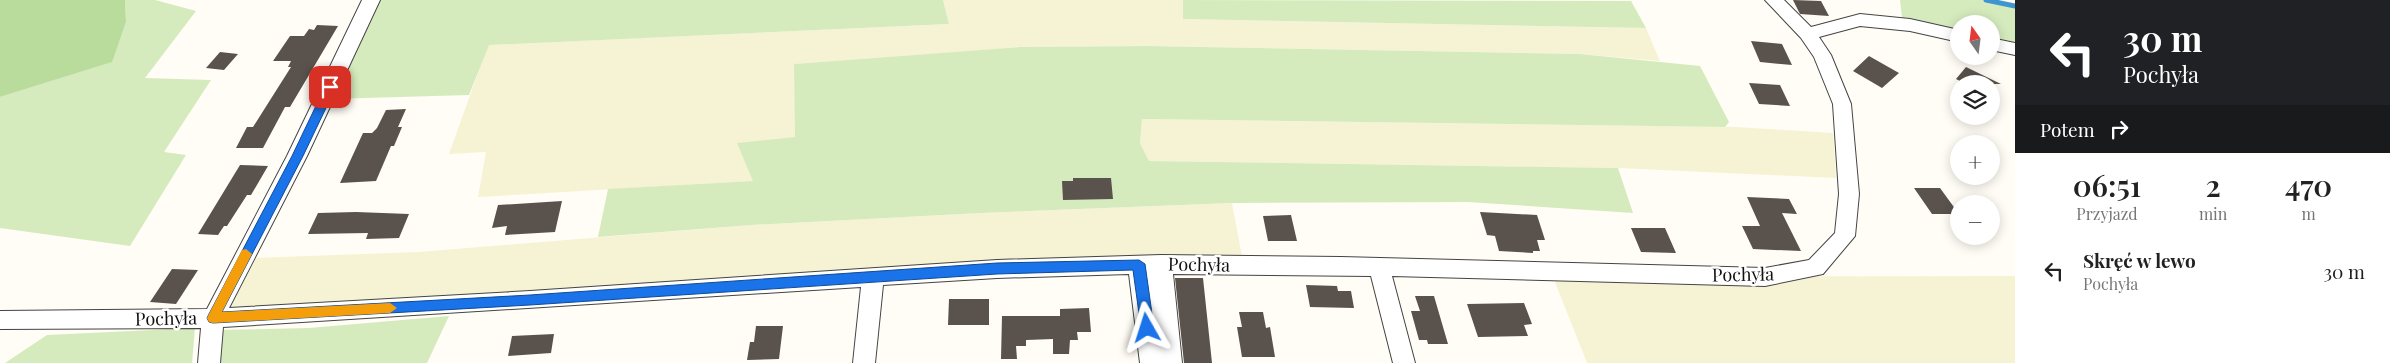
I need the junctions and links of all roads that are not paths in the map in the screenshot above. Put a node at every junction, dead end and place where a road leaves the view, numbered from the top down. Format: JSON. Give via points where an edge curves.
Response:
{"nodes":[{"id":1,"x":372,"y":0,"type":"edge"},
{"id":2,"x":1774,"y":0,"type":"edge"},
{"id":3,"x":1807,"y":34,"type":"junction"},
{"id":4,"x":1950,"y":34,"type":"edge"},
{"id":5,"x":2000,"y":46,"type":"edge"},
{"id":6,"x":2015,"y":49,"type":"edge"},
{"id":7,"x":1139,"y":264,"type":"junction"},
{"id":8,"x":1161,"y":264,"type":"junction"},
{"id":9,"x":1379,"y":267,"type":"junction"},
{"id":10,"x":874,"y":277,"type":"junction"},
{"id":11,"x":213,"y":318,"type":"junction"},
{"id":12,"x":0,"y":320,"type":"edge"},
{"id":13,"x":209,"y":363,"type":"edge"},
{"id":14,"x":864,"y":363,"type":"edge"},
{"id":15,"x":1151,"y":363,"type":"edge"},
{"id":16,"x":1171,"y":363,"type":"edge"},
{"id":17,"x":1404,"y":363,"type":"edge"}],
"edges":[{"from":1,"to":11,"type":"street","via":[[297,156]]},
{"from":2,"to":3,"type":"street","name":"Pochyła"},
{"from":3,"to":4,"type":"street","via":[[1860,20],[1910,25]]},
{"from":3,"to":9,"type":"street","name":"Pochyła","via":[[1822,55],[1842,104],[1849,194],[1845,236],[1814,268],[1765,277]]},
{"from":5,"to":6,"type":"street"},
{"from":7,"to":8,"type":"street","name":"Pochyła"},
{"from":7,"to":10,"type":"street","name":"Pochyła","via":[[997,268]]},
{"from":7,"to":15,"type":"street"},
{"from":8,"to":9,"type":"street","name":"Pochyła"},
{"from":8,"to":16,"type":"street"},
{"from":9,"to":17,"type":"street"},
{"from":10,"to":11,"type":"street","name":"Pochyła"},
{"from":10,"to":14,"type":"street"},
{"from":11,"to":12,"type":"street","name":"Pochyła"},
{"from":11,"to":13,"type":"street"}]}
